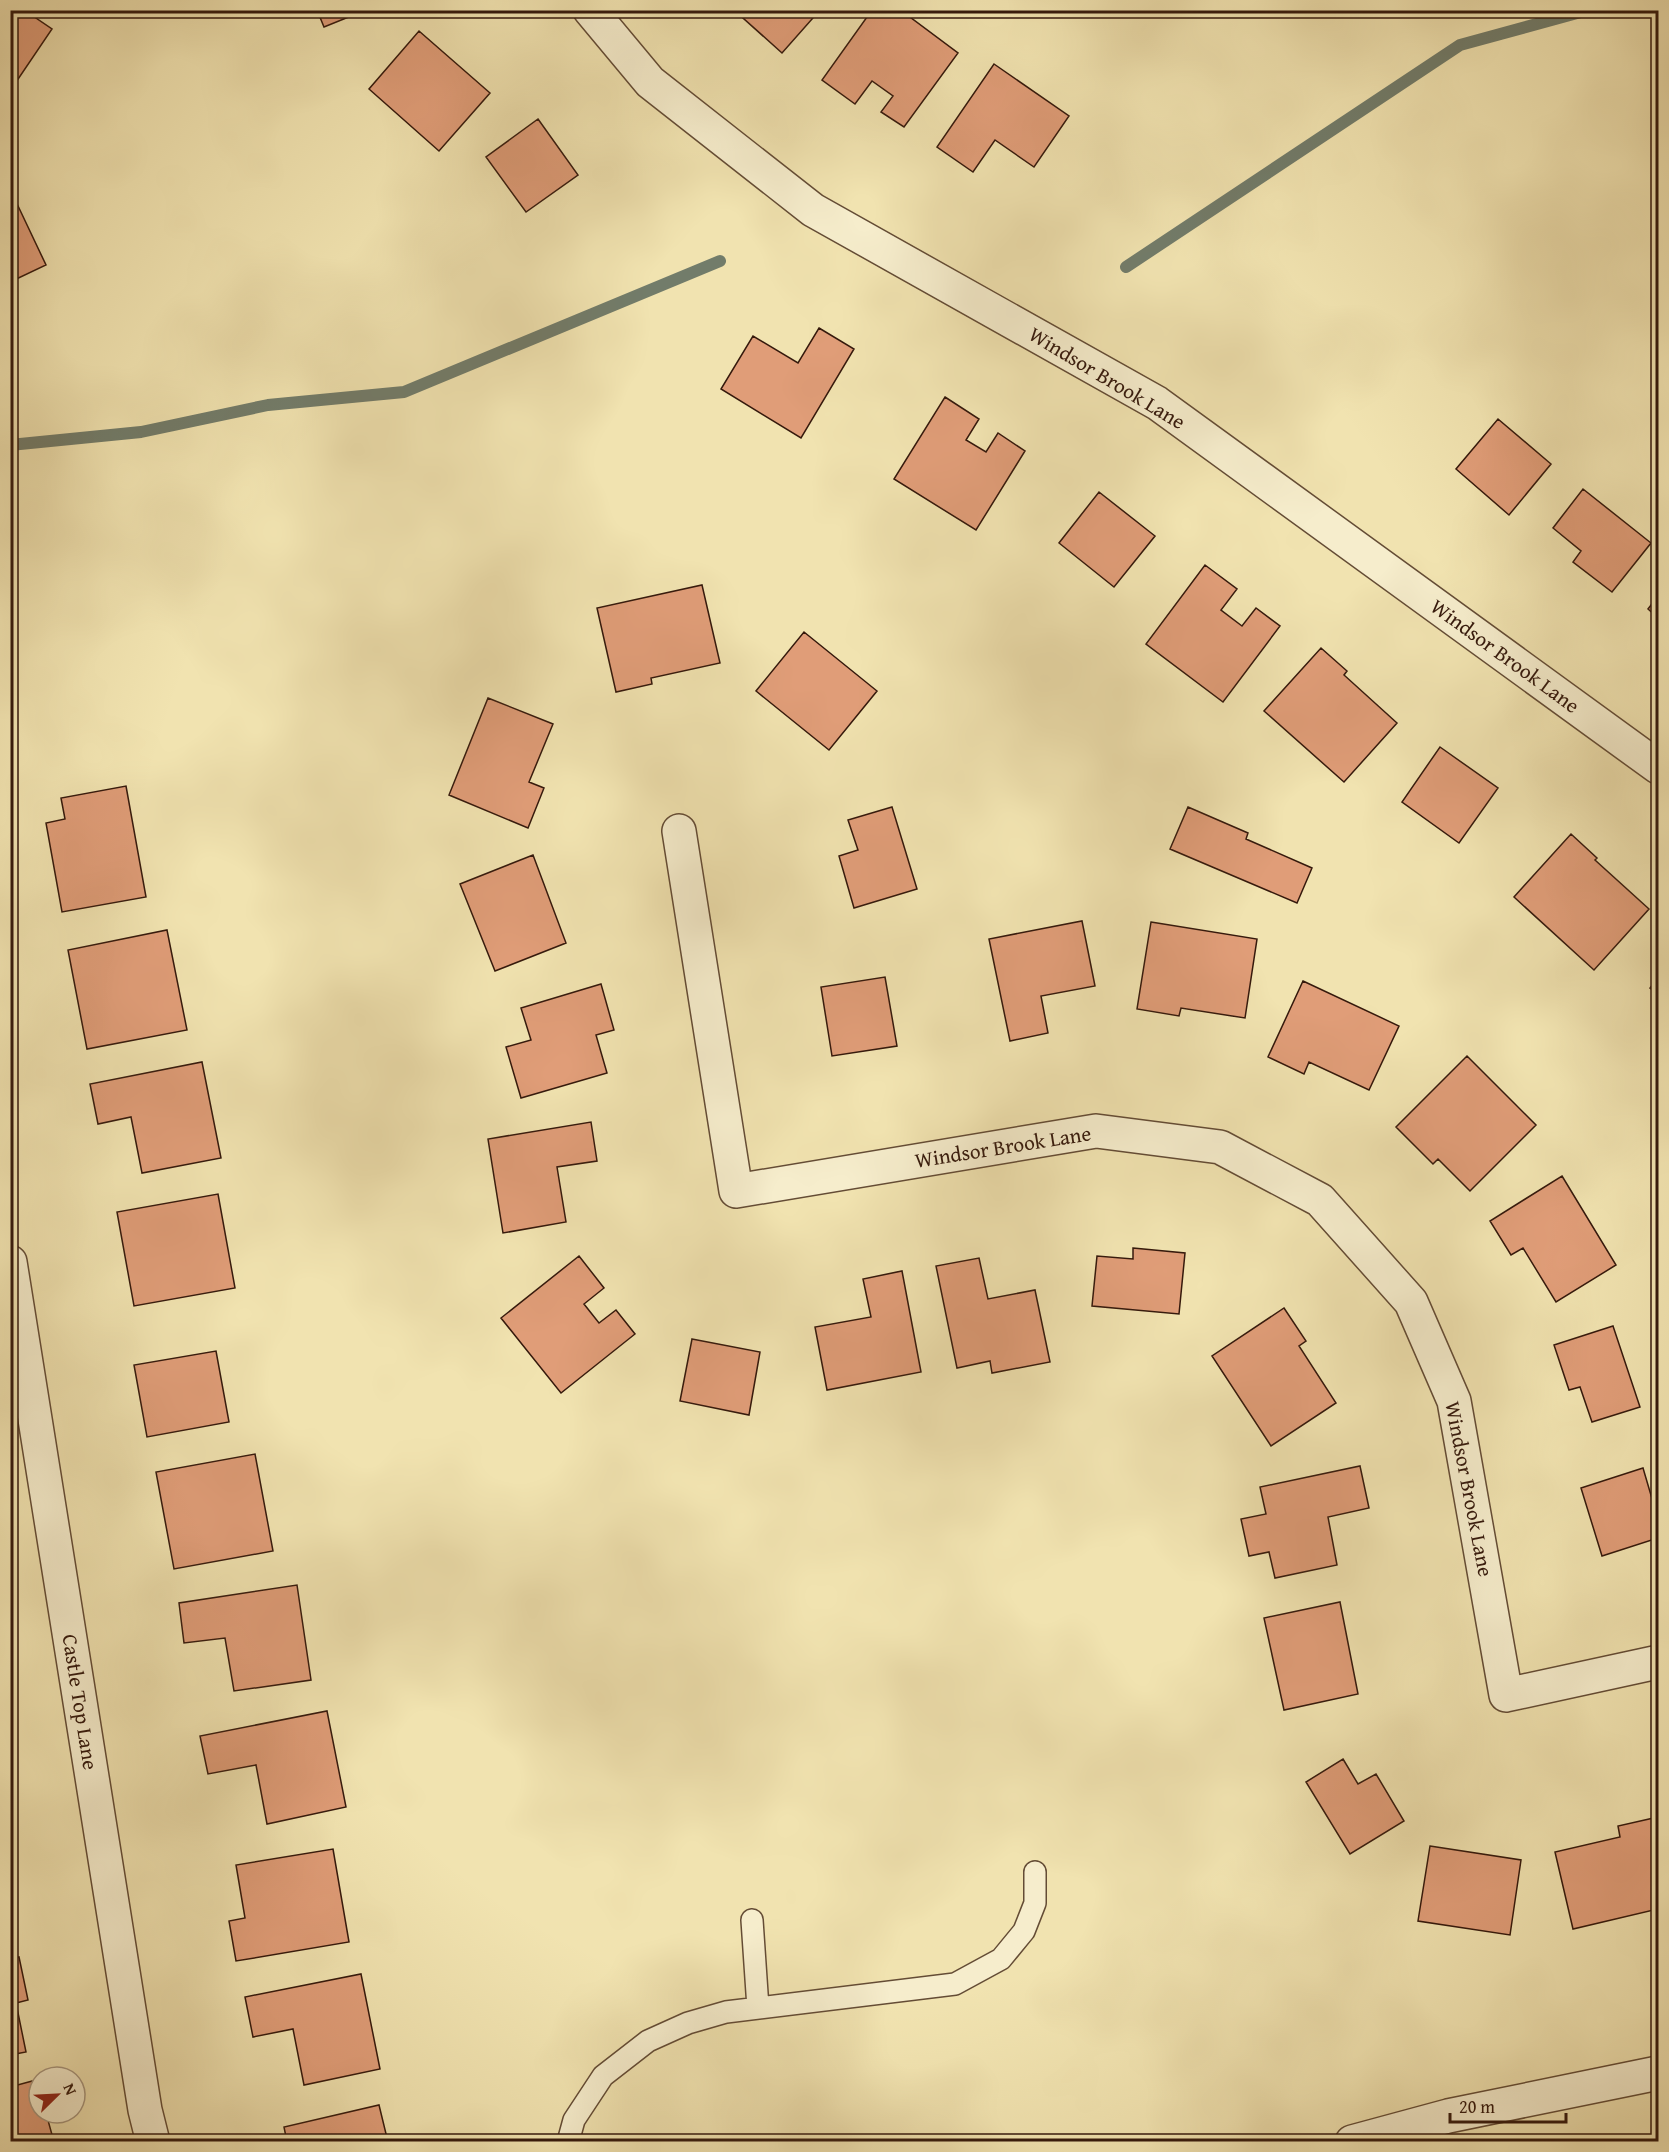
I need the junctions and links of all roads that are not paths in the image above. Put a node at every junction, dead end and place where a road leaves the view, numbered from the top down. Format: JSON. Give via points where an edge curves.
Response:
{"nodes":[{"id":1,"x":590,"y":10,"type":"edge"},
{"id":2,"x":1659,"y":767,"type":"edge"},
{"id":3,"x":679,"y":831,"type":"dead end"},
{"id":4,"x":11,"y":1266,"type":"edge"},
{"id":5,"x":1659,"y":1662,"type":"edge"},
{"id":6,"x":1035,"y":1872,"type":"dead end"},
{"id":7,"x":752,"y":1920,"type":"dead end"},
{"id":8,"x":758,"y":2008,"type":"junction"},
{"id":9,"x":1659,"y":2073,"type":"edge"},
{"id":10,"x":153,"y":2142,"type":"edge"},
{"id":11,"x":568,"y":2142,"type":"edge"},
{"id":12,"x":1352,"y":2142,"type":"edge"}],
"edges":[{"from":1,"to":2,"type":"street","name":"Windsor Brook Lane","via":[[650,82],[813,210],[1157,403]]},
{"from":3,"to":5,"type":"street","name":"Windsor Brook Lane","via":[[736,1191],[1096,1131],[1220,1147],[1320,1200],[1412,1302],[1454,1401],[1506,1695]]},
{"from":4,"to":10,"type":"street","name":"Castle Top Lane"},
{"from":6,"to":8,"type":"lane","via":[[1035,1903],[1024,1931],[1001,1959],[955,1984]]},
{"from":7,"to":8,"type":"lane"},
{"from":8,"to":11,"type":"lane","via":[[688,2023],[648,2041],[603,2076],[574,2120]]},
{"from":9,"to":12,"type":"street","via":[[1448,2116]]}]}
